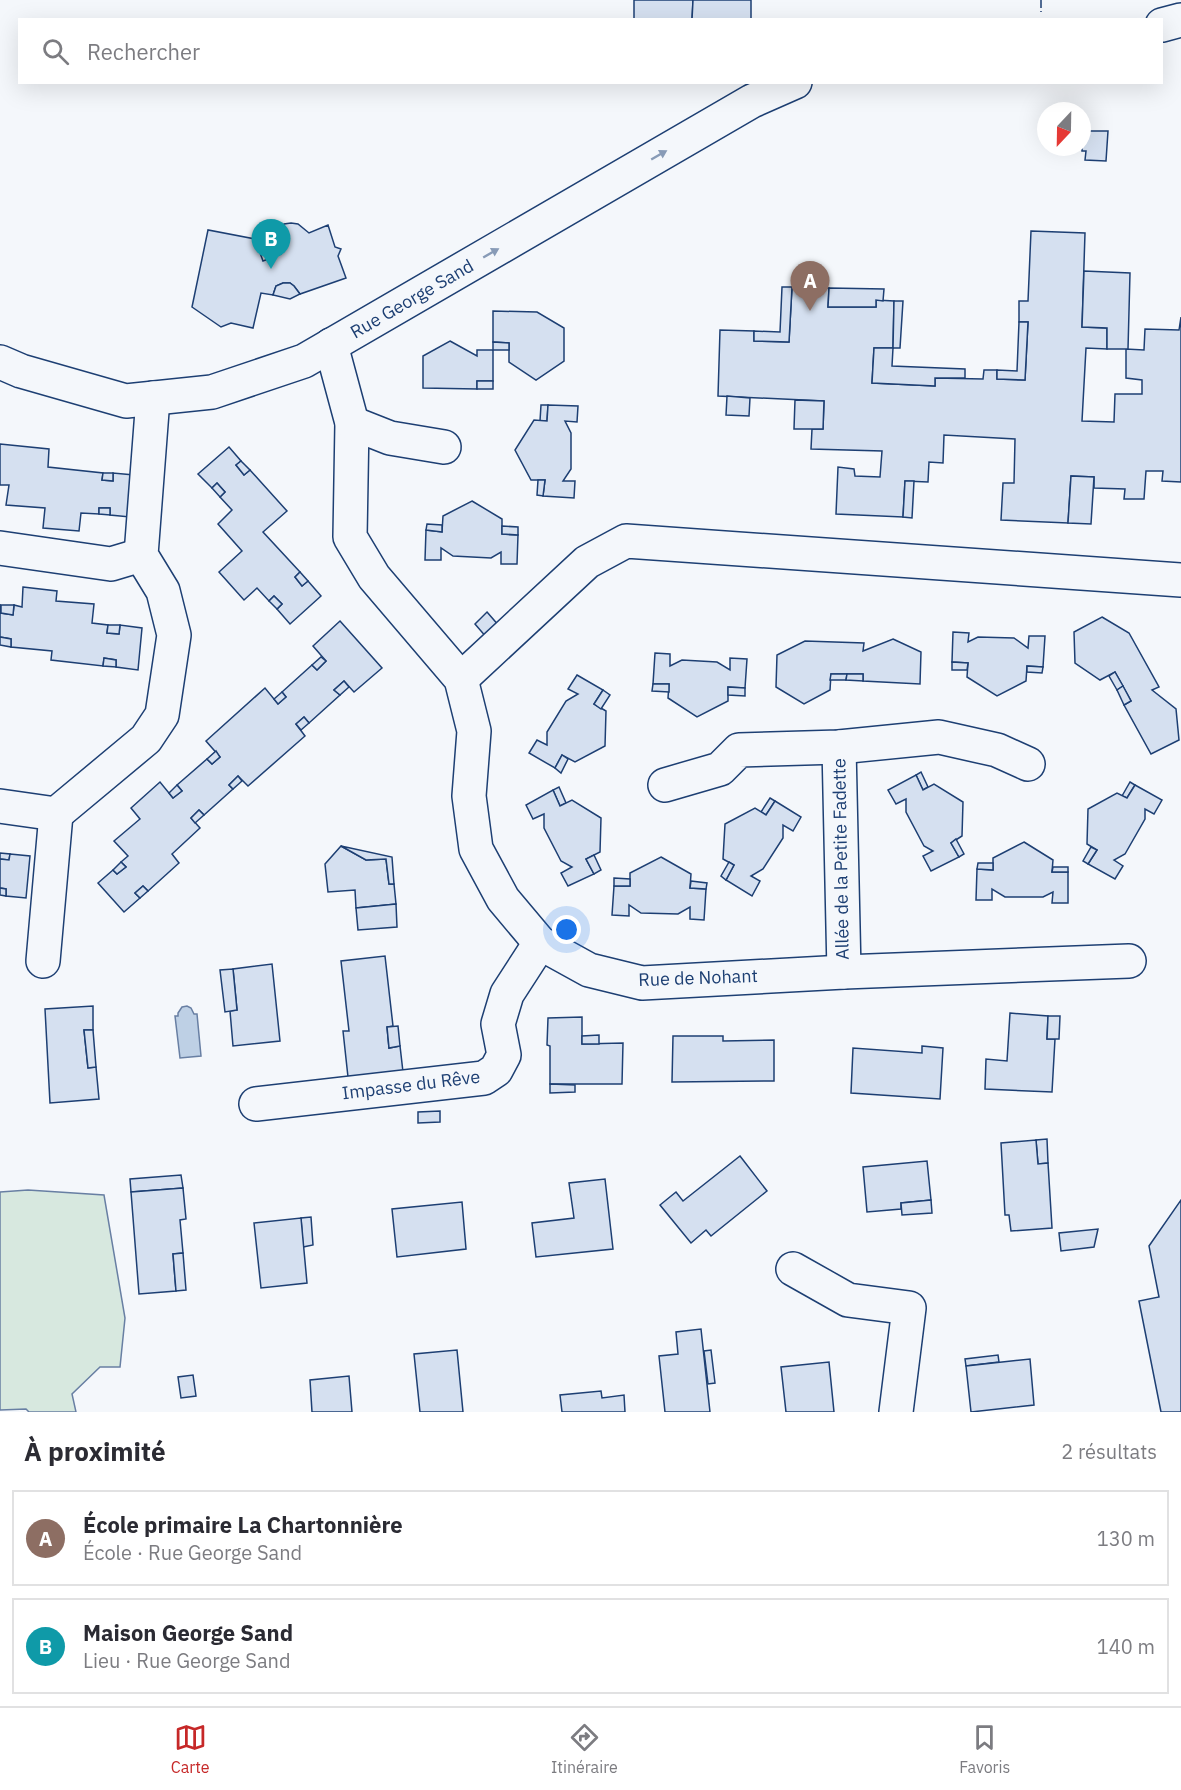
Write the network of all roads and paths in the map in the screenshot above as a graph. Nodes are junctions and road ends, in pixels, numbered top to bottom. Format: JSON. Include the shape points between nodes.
{"nodes":[{"id":1,"x":1181,"y":20,"type":"edge"},
{"id":2,"x":1163,"y":24,"type":"edge"},
{"id":3,"x":790,"y":84,"type":"edge"},
{"id":4,"x":331,"y":345,"type":"junction"},
{"id":5,"x":0,"y":362,"type":"edge"},
{"id":6,"x":153,"y":398,"type":"junction"},
{"id":7,"x":352,"y":423,"type":"junction"},
{"id":8,"x":444,"y":447,"type":"dead end"},
{"id":9,"x":0,"y":548,"type":"edge"},
{"id":10,"x":141,"y":555,"type":"junction"},
{"id":11,"x":1181,"y":580,"type":"edge"},
{"id":12,"x":461,"y":679,"type":"junction"},
{"id":13,"x":839,"y":747,"type":"junction"},
{"id":14,"x":1028,"y":764,"type":"dead end"},
{"id":15,"x":664,"y":785,"type":"dead end"},
{"id":16,"x":0,"y":806,"type":"edge"},
{"id":17,"x":56,"y":814,"type":"junction"},
{"id":18,"x":540,"y":944,"type":"junction"},
{"id":19,"x":43,"y":961,"type":"dead end"},
{"id":20,"x":1129,"y":961,"type":"dead end"},
{"id":21,"x":844,"y":972,"type":"junction"},
{"id":22,"x":256,"y":1104,"type":"dead end"},
{"id":23,"x":793,"y":1269,"type":"dead end"},
{"id":24,"x":896,"y":1412,"type":"edge"}],
"edges":[{"from":1,"to":2,"type":"street"},
{"from":4,"to":3,"type":"street","name":"Rue George Sand","one_way":true,"via":[[752,101]]},
{"from":4,"to":6,"type":"street","name":"Rue George Sand","via":[[304,361],[212,392]]},
{"from":4,"to":7,"type":"street","name":"Rue de Nohant"},
{"from":5,"to":6,"type":"street","name":"Rue George Sand","via":[[126,401]]},
{"from":6,"to":10,"type":"street"},
{"from":7,"to":8,"type":"street","via":[[390,438]]},
{"from":7,"to":12,"type":"street","name":"Rue de Nohant","via":[[350,537],[374,577]]},
{"from":9,"to":10,"type":"street","via":[[111,564]]},
{"from":10,"to":17,"type":"street","via":[[163,591],[174,635],[162,715],[146,739]]},
{"from":11,"to":12,"type":"street","via":[[626,541],[587,562]]},
{"from":12,"to":18,"type":"street","name":"Rue de Nohant","via":[[474,731],[469,796],[476,849],[503,899]]},
{"from":13,"to":14,"type":"street","name":"Allée de la Petite Fadette","via":[[939,737],[998,750]]},
{"from":13,"to":15,"type":"street","name":"Allée de la Petite Fadette","via":[[739,750],[720,769]]},
{"from":13,"to":21,"type":"street","name":"Allée de la Petite Fadette"},
{"from":16,"to":17,"type":"street"},
{"from":17,"to":19,"type":"street"},
{"from":18,"to":21,"type":"street","name":"Rue de Nohant","via":[[589,970],[642,983]]},
{"from":18,"to":22,"type":"street","name":"Impasse du Rêve","via":[[507,994],[498,1024],[504,1055],[496,1070],[484,1078]]},
{"from":20,"to":21,"type":"street","name":"Rue de Nohant"},
{"from":23,"to":24,"type":"street","via":[[848,1300],[909,1308]]}]}
